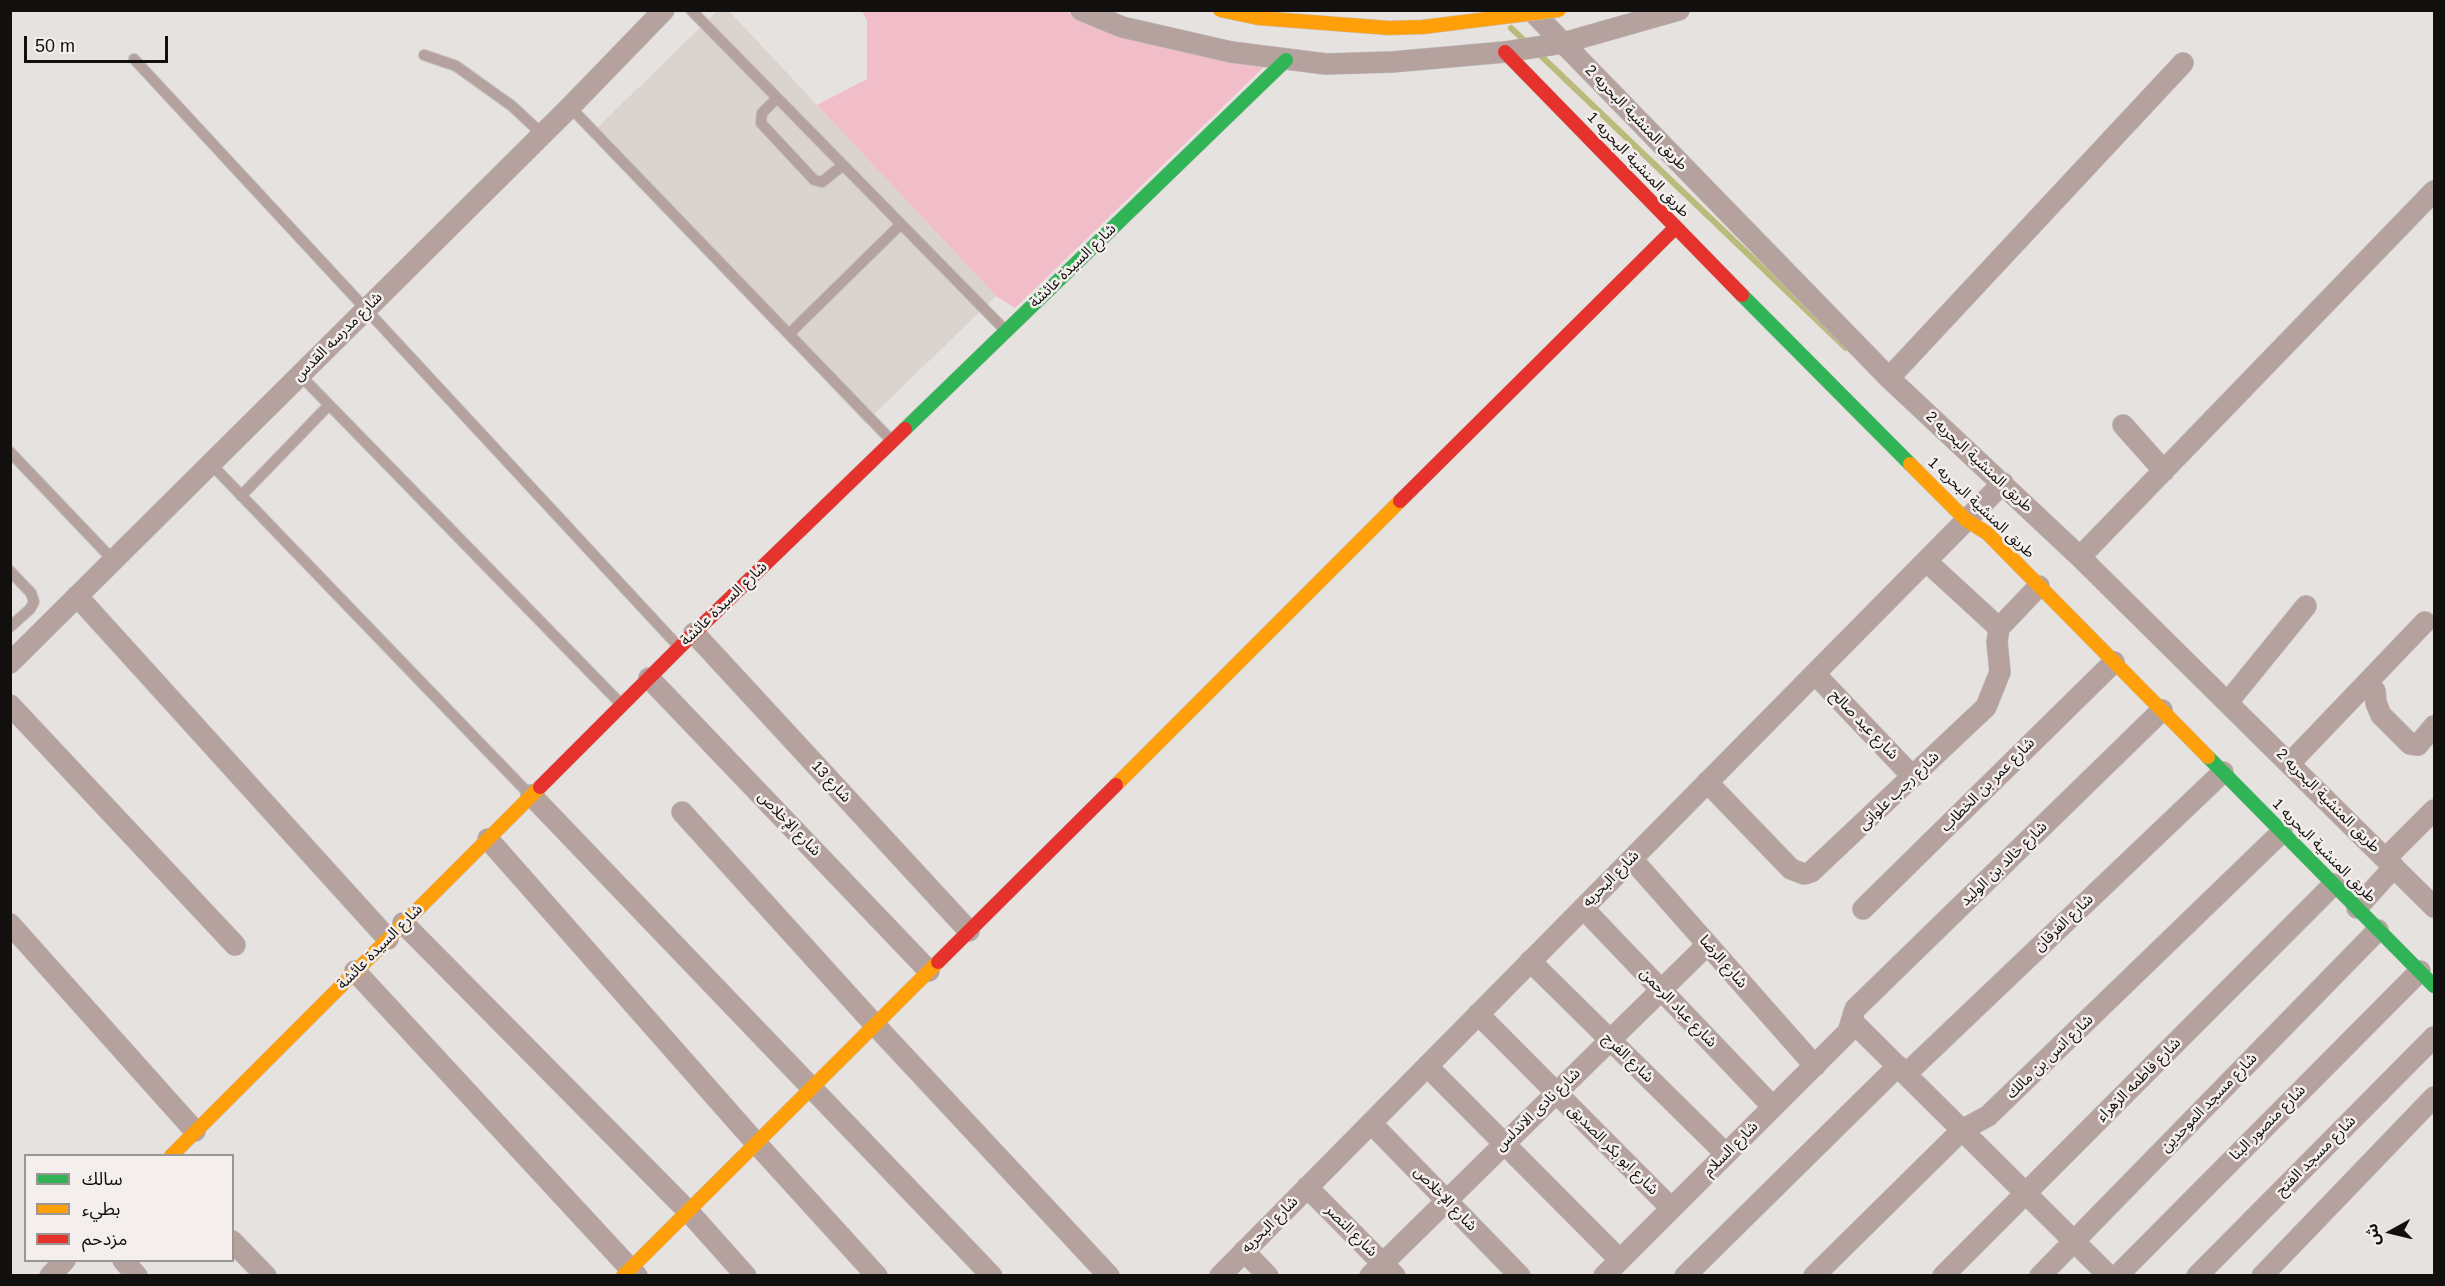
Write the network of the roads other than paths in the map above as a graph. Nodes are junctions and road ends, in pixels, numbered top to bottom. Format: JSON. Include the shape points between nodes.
{"nodes":[{"id":1,"x":664,"y":10,"type":"edge"},
{"id":2,"x":691,"y":10,"type":"edge"},
{"id":3,"x":1081,"y":10,"type":"edge"},
{"id":4,"x":1220,"y":10,"type":"edge"},
{"id":5,"x":1531,"y":10,"type":"edge"},
{"id":6,"x":1559,"y":10,"type":"edge"},
{"id":7,"x":1679,"y":10,"type":"edge"},
{"id":8,"x":1123,"y":19,"type":"edge"},
{"id":9,"x":1563,"y":43,"type":"junction"},
{"id":10,"x":1505,"y":52,"type":"junction"},
{"id":11,"x":424,"y":55,"type":"dead end"},
{"id":12,"x":134,"y":59,"type":"dead end"},
{"id":13,"x":1286,"y":60,"type":"junction"},
{"id":14,"x":2183,"y":63,"type":"dead end"},
{"id":15,"x":777,"y":98,"type":"junction"},
{"id":16,"x":570,"y":107,"type":"junction"},
{"id":17,"x":542,"y":134,"type":"junction"},
{"id":18,"x":843,"y":165,"type":"junction"},
{"id":19,"x":2434,"y":191,"type":"edge"},
{"id":20,"x":901,"y":224,"type":"junction"},
{"id":21,"x":1675,"y":228,"type":"junction"},
{"id":22,"x":367,"y":308,"type":"junction"},
{"id":23,"x":1006,"y":331,"type":"junction"},
{"id":24,"x":789,"y":334,"type":"junction"},
{"id":25,"x":300,"y":375,"type":"junction"},
{"id":26,"x":1889,"y":378,"type":"junction"},
{"id":27,"x":329,"y":405,"type":"junction"},
{"id":28,"x":2123,"y":425,"type":"dead end"},
{"id":29,"x":892,"y":441,"type":"junction"},
{"id":30,"x":10,"y":452,"type":"edge"},
{"id":31,"x":211,"y":464,"type":"junction"},
{"id":32,"x":2164,"y":471,"type":"junction"},
{"id":33,"x":2002,"y":483,"type":"junction"},
{"id":34,"x":241,"y":496,"type":"junction"},
{"id":35,"x":1966,"y":520,"type":"junction"},
{"id":36,"x":2080,"y":557,"type":"junction"},
{"id":37,"x":113,"y":560,"type":"junction"},
{"id":38,"x":1926,"y":561,"type":"junction"},
{"id":39,"x":10,"y":571,"type":"edge"},
{"id":40,"x":2039,"y":586,"type":"junction"},
{"id":41,"x":77,"y":596,"type":"junction"},
{"id":42,"x":2306,"y":606,"type":"dead end"},
{"id":43,"x":2426,"y":622,"type":"dead end"},
{"id":44,"x":12,"y":626,"type":"edge"},
{"id":45,"x":1999,"y":628,"type":"junction"},
{"id":46,"x":687,"y":640,"type":"junction"},
{"id":47,"x":31,"y":642,"type":"junction"},
{"id":48,"x":2114,"y":662,"type":"junction"},
{"id":49,"x":10,"y":663,"type":"edge"},
{"id":50,"x":1815,"y":674,"type":"junction"},
{"id":51,"x":649,"y":678,"type":"junction"},
{"id":52,"x":2367,"y":682,"type":"junction"},
{"id":53,"x":2228,"y":702,"type":"junction"},
{"id":54,"x":10,"y":705,"type":"edge"},
{"id":55,"x":622,"y":705,"type":"junction"},
{"id":56,"x":2162,"y":710,"type":"junction"},
{"id":57,"x":2434,"y":726,"type":"edge"},
{"id":58,"x":2290,"y":763,"type":"junction"},
{"id":59,"x":2223,"y":772,"type":"junction"},
{"id":60,"x":1913,"y":777,"type":"junction"},
{"id":61,"x":1707,"y":782,"type":"junction"},
{"id":62,"x":531,"y":795,"type":"junction"},
{"id":63,"x":2434,"y":810,"type":"edge"},
{"id":64,"x":682,"y":812,"type":"dead end"},
{"id":65,"x":2282,"y":832,"type":"junction"},
{"id":66,"x":488,"y":838,"type":"junction"},
{"id":67,"x":1632,"y":859,"type":"junction"},
{"id":68,"x":2390,"y":862,"type":"junction"},
{"id":69,"x":2334,"y":884,"type":"junction"},
{"id":70,"x":2434,"y":907,"type":"edge"},
{"id":71,"x":1583,"y":908,"type":"junction"},
{"id":72,"x":2357,"y":908,"type":"junction"},
{"id":73,"x":1863,"y":909,"type":"dead end"},
{"id":74,"x":404,"y":923,"type":"junction"},
{"id":75,"x":10,"y":924,"type":"edge"},
{"id":76,"x":2378,"y":930,"type":"junction"},
{"id":77,"x":969,"y":931,"type":"junction"},
{"id":78,"x":388,"y":939,"type":"junction"},
{"id":79,"x":235,"y":945,"type":"dead end"},
{"id":80,"x":1707,"y":945,"type":"junction"},
{"id":81,"x":1530,"y":962,"type":"junction"},
{"id":82,"x":355,"y":971,"type":"junction"},
{"id":83,"x":929,"y":971,"type":"junction"},
{"id":84,"x":2420,"y":971,"type":"junction"},
{"id":85,"x":2434,"y":986,"type":"edge"},
{"id":86,"x":1661,"y":990,"type":"junction"},
{"id":87,"x":1478,"y":1014,"type":"junction"},
{"id":88,"x":1852,"y":1021,"type":"junction"},
{"id":89,"x":875,"y":1025,"type":"junction"},
{"id":90,"x":2434,"y":1037,"type":"edge"},
{"id":91,"x":1610,"y":1040,"type":"junction"},
{"id":92,"x":1427,"y":1066,"type":"junction"},
{"id":93,"x":1815,"y":1066,"type":"junction"},
{"id":94,"x":1902,"y":1070,"type":"junction"},
{"id":95,"x":813,"y":1088,"type":"junction"},
{"id":96,"x":1556,"y":1093,"type":"junction"},
{"id":97,"x":2434,"y":1097,"type":"edge"},
{"id":98,"x":1773,"y":1107,"type":"junction"},
{"id":99,"x":1371,"y":1123,"type":"junction"},
{"id":100,"x":1962,"y":1130,"type":"junction"},
{"id":101,"x":195,"y":1131,"type":"junction"},
{"id":102,"x":756,"y":1143,"type":"junction"},
{"id":103,"x":1504,"y":1144,"type":"junction"},
{"id":104,"x":172,"y":1154,"type":"edge"},
{"id":105,"x":1726,"y":1154,"type":"junction"},
{"id":106,"x":1307,"y":1187,"type":"junction"},
{"id":107,"x":2026,"y":1193,"type":"junction"},
{"id":108,"x":1446,"y":1200,"type":"junction"},
{"id":109,"x":1671,"y":1208,"type":"junction"},
{"id":110,"x":688,"y":1211,"type":"junction"},
{"id":111,"x":2074,"y":1241,"type":"junction"},
{"id":112,"x":234,"y":1243,"type":"edge"},
{"id":113,"x":1244,"y":1251,"type":"junction"},
{"id":114,"x":1620,"y":1260,"type":"junction"},
{"id":115,"x":63,"y":1262,"type":"edge"},
{"id":116,"x":125,"y":1262,"type":"edge"},
{"id":117,"x":1382,"y":1271,"type":"edge"},
{"id":118,"x":630,"y":1273,"type":"edge"},
{"id":119,"x":50,"y":1275,"type":"edge"},
{"id":120,"x":137,"y":1275,"type":"edge"},
{"id":121,"x":266,"y":1275,"type":"edge"},
{"id":122,"x":746,"y":1275,"type":"edge"},
{"id":123,"x":877,"y":1275,"type":"edge"},
{"id":124,"x":992,"y":1275,"type":"edge"},
{"id":125,"x":1109,"y":1275,"type":"edge"},
{"id":126,"x":1220,"y":1275,"type":"edge"},
{"id":127,"x":1268,"y":1275,"type":"edge"},
{"id":128,"x":1520,"y":1275,"type":"edge"},
{"id":129,"x":1604,"y":1275,"type":"edge"},
{"id":130,"x":1685,"y":1275,"type":"edge"},
{"id":131,"x":1814,"y":1275,"type":"edge"},
{"id":132,"x":1943,"y":1275,"type":"edge"},
{"id":133,"x":2040,"y":1275,"type":"edge"},
{"id":134,"x":2109,"y":1275,"type":"edge"},
{"id":135,"x":2117,"y":1275,"type":"edge"},
{"id":136,"x":2197,"y":1275,"type":"edge"},
{"id":137,"x":2262,"y":1275,"type":"edge"}],
"edges":[{"from":1,"to":16,"type":"street","name":"شارع مدرسه القدس"},
{"from":2,"to":15,"type":"lane"},
{"from":3,"to":8,"type":"street"},
{"from":4,"to":6,"type":"street","bridge":true,"via":[[1258,18],[1389,28]]},
{"from":5,"to":9,"type":"street","name":"طريق المنشية البحريه 2"},
{"from":7,"to":9,"type":"street"},
{"from":8,"to":13,"type":"street","via":[[1231,52]]},
{"from":9,"to":10,"type":"street"},
{"from":9,"to":26,"type":"street","name":"طريق المنشية البحريه 2"},
{"from":10,"to":13,"type":"street","via":[[1392,62],[1326,64]]},
{"from":10,"to":21,"type":"street","name":"طريق المنشية البحريه 1"},
{"from":11,"to":17,"type":"lane","via":[[456,66],[513,106]]},
{"from":12,"to":22,"type":"lane"},
{"from":13,"to":23,"type":"street","name":"شارع السيدة عائشة"},
{"from":14,"to":26,"type":"street"},
{"from":15,"to":18,"type":"lane"},
{"from":15,"to":18,"type":"lane","via":[[762,113],[761,123],[814,180],[822,182]]},
{"from":16,"to":17,"type":"street","name":"شارع مدرسه القدس"},
{"from":16,"to":24,"type":"lane"},
{"from":17,"to":22,"type":"street","name":"شارع مدرسه القدس"},
{"from":18,"to":20,"type":"lane"},
{"from":19,"to":32,"type":"street"},
{"from":20,"to":23,"type":"lane"},
{"from":20,"to":24,"type":"lane"},
{"from":21,"to":35,"type":"street","name":"طريق المنشية البحريه 1"},
{"from":21,"to":77,"type":"street"},
{"from":22,"to":25,"type":"street","name":"شارع مدرسه القدس"},
{"from":22,"to":46,"type":"lane"},
{"from":23,"to":29,"type":"street","name":"شارع السيدة عائشة"},
{"from":24,"to":29,"type":"lane"},
{"from":25,"to":27,"type":"lane"},
{"from":25,"to":31,"type":"street","name":"شارع مدرسه القدس"},
{"from":26,"to":33,"type":"street","name":"طريق المنشية البحريه 2"},
{"from":27,"to":34,"type":"lane"},
{"from":27,"to":55,"type":"lane"},
{"from":28,"to":32,"type":"street"},
{"from":29,"to":46,"type":"street","name":"شارع السيدة عائشة"},
{"from":30,"to":37,"type":"lane"},
{"from":31,"to":34,"type":"lane"},
{"from":31,"to":37,"type":"street","name":"شارع مدرسه القدس"},
{"from":32,"to":36,"type":"street"},
{"from":33,"to":35,"type":"street","name":"شارع البحريه"},
{"from":33,"to":36,"type":"street","name":"طريق المنشية البحريه 2"},
{"from":34,"to":62,"type":"lane"},
{"from":35,"to":38,"type":"street","name":"شارع البحريه"},
{"from":35,"to":40,"type":"street","name":"طريق المنشية البحريه 1","via":[[1987,533]]},
{"from":36,"to":53,"type":"street","name":"طريق المنشية البحريه 2"},
{"from":37,"to":41,"type":"street","name":"شارع مدرسه القدس"},
{"from":38,"to":45,"type":"street"},
{"from":38,"to":50,"type":"street","name":"شارع البحريه"},
{"from":39,"to":44,"type":"lane","via":[[31,593],[34,602]]},
{"from":40,"to":45,"type":"street"},
{"from":40,"to":48,"type":"street","name":"طريق المنشية البحريه 1"},
{"from":41,"to":47,"type":"street","name":"شارع مدرسه القدس"},
{"from":41,"to":78,"type":"street"},
{"from":42,"to":53,"type":"street"},
{"from":43,"to":52,"type":"street"},
{"from":44,"to":47,"type":"lane"},
{"from":45,"to":60,"type":"street","name":"شارع رجب علوانى","via":[[2000,672],[1989,702]]},
{"from":46,"to":51,"type":"street","name":"شارع السيدة عائشة"},
{"from":46,"to":77,"type":"street","name":"شارع 13"},
{"from":47,"to":49,"type":"street","name":"شارع مدرسه القدس"},
{"from":48,"to":56,"type":"street","name":"طريق المنشية البحريه 1"},
{"from":48,"to":73,"type":"street","name":"شارع عمر بن الخطاب"},
{"from":50,"to":60,"type":"street","name":"شارع عيد صالح"},
{"from":50,"to":61,"type":"street","name":"شارع البحريه"},
{"from":51,"to":55,"type":"street","name":"شارع السيدة عائشة"},
{"from":51,"to":83,"type":"street","name":"شارع الإخلاص"},
{"from":52,"to":57,"type":"street","via":[[2375,691],[2381,715],[2410,744],[2418,745]]},
{"from":52,"to":58,"type":"street"},
{"from":53,"to":58,"type":"street","name":"طريق المنشية البحريه 2"},
{"from":54,"to":79,"type":"street"},
{"from":55,"to":62,"type":"street","name":"شارع السيدة عائشة"},
{"from":56,"to":59,"type":"street","name":"طريق المنشية البحريه 1"},
{"from":56,"to":88,"type":"street","name":"شارع خالد بن الوليد","via":[[1855,1009]]},
{"from":58,"to":68,"type":"street","name":"طريق المنشية البحريه 2"},
{"from":59,"to":65,"type":"street","name":"طريق المنشية البحريه 1"},
{"from":59,"to":94,"type":"street","name":"شارع الفرقان"},
{"from":60,"to":61,"type":"street","name":"شارع رجب علوانى","via":[[1817,868],[1804,874],[1791,869]]},
{"from":61,"to":67,"type":"street","name":"شارع البحريه"},
{"from":62,"to":66,"type":"street","name":"شارع السيدة عائشة"},
{"from":62,"to":95,"type":"street"},
{"from":63,"to":68,"type":"street"},
{"from":64,"to":89,"type":"street"},
{"from":65,"to":69,"type":"street","name":"طريق المنشية البحريه 1"},
{"from":65,"to":100,"type":"street","name":"شارع انس بن مالك","via":[[1988,1116]]},
{"from":66,"to":74,"type":"street","name":"شارع السيدة عائشة"},
{"from":66,"to":102,"type":"street"},
{"from":67,"to":71,"type":"street","name":"شارع البحريه"},
{"from":67,"to":80,"type":"street","name":"شارع الرضا"},
{"from":68,"to":70,"type":"street","name":"طريق المنشية البحريه 2"},
{"from":68,"to":72,"type":"street"},
{"from":69,"to":72,"type":"street","name":"طريق المنشية البحريه 1"},
{"from":69,"to":107,"type":"street","name":"شارع فاطمه الزهراء"},
{"from":71,"to":81,"type":"street","name":"شارع البحريه"},
{"from":71,"to":86,"type":"street","name":"شارع عباد الرحمن"},
{"from":72,"to":76,"type":"street","name":"طريق المنشية البحريه 1"},
{"from":74,"to":78,"type":"street","name":"شارع السيدة عائشة"},
{"from":74,"to":110,"type":"street"},
{"from":75,"to":101,"type":"street"},
{"from":76,"to":84,"type":"street","name":"طريق المنشية البحريه 1"},
{"from":76,"to":111,"type":"street","name":"شارع مسجد الموحدين"},
{"from":77,"to":83,"type":"street"},
{"from":78,"to":82,"type":"street","name":"شارع السيدة عائشة"},
{"from":80,"to":86,"type":"street","name":"شارع نادى الاندلس"},
{"from":80,"to":93,"type":"street","name":"شارع الرضا"},
{"from":81,"to":87,"type":"street","name":"شارع البحريه"},
{"from":81,"to":91,"type":"street","name":"شارع الفرج"},
{"from":82,"to":101,"type":"street","name":"شارع السيدة عائشة"},
{"from":82,"to":118,"type":"street"},
{"from":83,"to":89,"type":"street"},
{"from":84,"to":85,"type":"street","name":"طريق المنشية البحريه 1"},
{"from":84,"to":135,"type":"street","name":"شارع منصور البنا"},
{"from":86,"to":91,"type":"street","name":"شارع نادى الاندلس"},
{"from":86,"to":98,"type":"street","name":"شارع عباد الرحمن"},
{"from":87,"to":92,"type":"street","name":"شارع البحريه"},
{"from":87,"to":96,"type":"street","name":"شارع ابو بكر الصديق"},
{"from":88,"to":93,"type":"street","name":"شارع السلام","via":[[1848,1032]]},
{"from":88,"to":94,"type":"street"},
{"from":89,"to":95,"type":"street"},
{"from":89,"to":125,"type":"street"},
{"from":90,"to":136,"type":"street","name":"شارع مسجد الفتح"},
{"from":91,"to":96,"type":"street","name":"شارع نادى الاندلس"},
{"from":91,"to":105,"type":"street","name":"شارع الفرج"},
{"from":92,"to":99,"type":"street","name":"شارع البحريه"},
{"from":92,"to":103,"type":"street"},
{"from":93,"to":98,"type":"street","name":"شارع السلام"},
{"from":94,"to":100,"type":"street"},
{"from":94,"to":130,"type":"street","name":"شارع الفرقان"},
{"from":95,"to":102,"type":"street"},
{"from":95,"to":124,"type":"street"},
{"from":96,"to":103,"type":"street","name":"شارع نادى الاندلس"},
{"from":96,"to":109,"type":"street","name":"شارع ابو بكر الصديق"},
{"from":97,"to":137,"type":"street"},
{"from":98,"to":105,"type":"street","name":"شارع السلام"},
{"from":99,"to":106,"type":"street","name":"شارع البحريه"},
{"from":99,"to":108,"type":"street","name":"شارع الإخلاص"},
{"from":100,"to":107,"type":"street"},
{"from":100,"to":131,"type":"street","name":"شارع انس بن مالك"},
{"from":101,"to":104,"type":"street","name":"شارع السيدة عائشة"},
{"from":102,"to":110,"type":"street"},
{"from":102,"to":123,"type":"street"},
{"from":103,"to":108,"type":"street","name":"شارع نادى الاندلس"},
{"from":103,"to":114,"type":"street"},
{"from":105,"to":109,"type":"street","name":"شارع السلام"},
{"from":106,"to":113,"type":"street","name":"شارع البحريه"},
{"from":106,"to":117,"type":"street","name":"شارع النصر"},
{"from":107,"to":111,"type":"street"},
{"from":107,"to":132,"type":"street","name":"شارع فاطمه الزهراء"},
{"from":108,"to":117,"type":"street","name":"شارع نادى الاندلس"},
{"from":108,"to":128,"type":"street","name":"شارع الإخلاص"},
{"from":109,"to":114,"type":"street","name":"شارع السلام"},
{"from":110,"to":118,"type":"street"},
{"from":110,"to":122,"type":"street"},
{"from":111,"to":133,"type":"street","name":"شارع مسجد الموحدين"},
{"from":111,"to":134,"type":"street"},
{"from":112,"to":121,"type":"street"},
{"from":113,"to":126,"type":"street","name":"شارع البحريه"},
{"from":113,"to":127,"type":"street"},
{"from":114,"to":129,"type":"street","name":"شارع السلام"},
{"from":115,"to":119,"type":"street"},
{"from":116,"to":120,"type":"street"}]}
